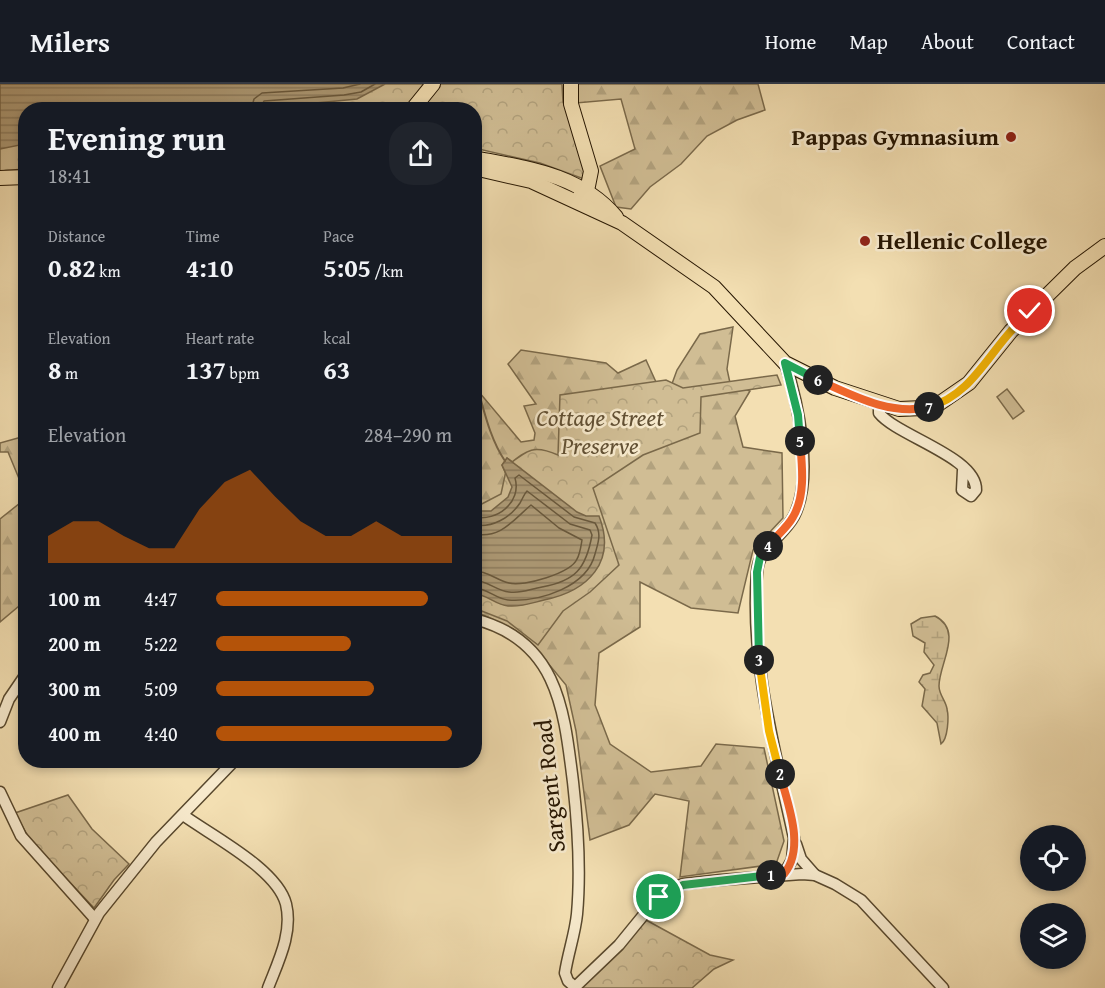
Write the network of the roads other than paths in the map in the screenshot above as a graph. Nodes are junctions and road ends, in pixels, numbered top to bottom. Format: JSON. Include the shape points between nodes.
{"nodes":[{"id":1,"x":433,"y":84,"type":"edge"},
{"id":2,"x":571,"y":84,"type":"edge"},
{"id":3,"x":418,"y":102,"type":"edge"},
{"id":4,"x":482,"y":160,"type":"edge"},
{"id":5,"x":482,"y":170,"type":"edge"},
{"id":6,"x":591,"y":174,"type":"junction"},
{"id":7,"x":18,"y":177,"type":"edge"},
{"id":8,"x":0,"y":178,"type":"edge"},
{"id":9,"x":586,"y":189,"type":"junction"},
{"id":10,"x":577,"y":201,"type":"junction"},
{"id":11,"x":608,"y":207,"type":"junction"},
{"id":12,"x":622,"y":223,"type":"junction"},
{"id":13,"x":1105,"y":246,"type":"edge"},
{"id":14,"x":785,"y":363,"type":"junction"},
{"id":15,"x":879,"y":405,"type":"junction"},
{"id":16,"x":963,"y":470,"type":"dead end"},
{"id":17,"x":482,"y":622,"type":"edge"},
{"id":18,"x":18,"y":686,"type":"edge"},
{"id":19,"x":0,"y":722,"type":"edge"},
{"id":20,"x":227,"y":768,"type":"edge"},
{"id":21,"x":0,"y":792,"type":"edge"},
{"id":22,"x":183,"y":815,"type":"junction"},
{"id":23,"x":794,"y":838,"type":"junction"},
{"id":24,"x":784,"y":874,"type":"junction"},
{"id":25,"x":815,"y":875,"type":"junction"},
{"id":26,"x":95,"y":919,"type":"junction"},
{"id":27,"x":58,"y":988,"type":"edge"},
{"id":28,"x":268,"y":988,"type":"edge"},
{"id":29,"x":574,"y":988,"type":"edge"},
{"id":30,"x":943,"y":988,"type":"edge"}],
"edges":[{"from":1,"to":3,"type":"main road"},
{"from":2,"to":6,"type":"main road","via":[[571,104]]},
{"from":4,"to":9,"type":"main road","via":[[539,171]]},
{"from":5,"to":10,"type":"main road","via":[[519,177]]},
{"from":6,"to":9,"type":"main road"},
{"from":6,"to":11,"type":"main road"},
{"from":7,"to":8,"type":"main road"},
{"from":9,"to":10,"type":"main road"},
{"from":9,"to":11,"type":"main road"},
{"from":10,"to":12,"type":"main road"},
{"from":11,"to":12,"type":"main road"},
{"from":12,"to":14,"type":"main road","via":[[714,287]]},
{"from":13,"to":15,"type":"main road","via":[[1057,285],[957,393],[924,408]]},
{"from":14,"to":15,"type":"main road"},
{"from":14,"to":23,"type":"street","via":[[798,415],[802,485],[794,515],[760,557],[756,604],[762,689]]},
{"from":15,"to":16,"type":"street","via":[[880,414],[891,425],[937,447]]},
{"from":17,"to":29,"type":"street","name":"Sargent Road","via":[[505,632],[537,658],[563,708],[579,841],[577,913],[565,973]]},
{"from":18,"to":19,"type":"street"},
{"from":20,"to":22,"type":"street"},
{"from":21,"to":26,"type":"street","via":[[21,836]]},
{"from":22,"to":26,"type":"street","via":[[156,842]]},
{"from":22,"to":28,"type":"street","via":[[260,869],[280,891],[286,904],[287,934]]},
{"from":23,"to":24,"type":"street","via":[[792,860]]},
{"from":23,"to":25,"type":"street","via":[[801,859]]},
{"from":24,"to":25,"type":"street"},
{"from":24,"to":29,"type":"street","via":[[683,885],[667,891]]},
{"from":25,"to":30,"type":"street","via":[[865,904]]},
{"from":26,"to":27,"type":"street"}]}
